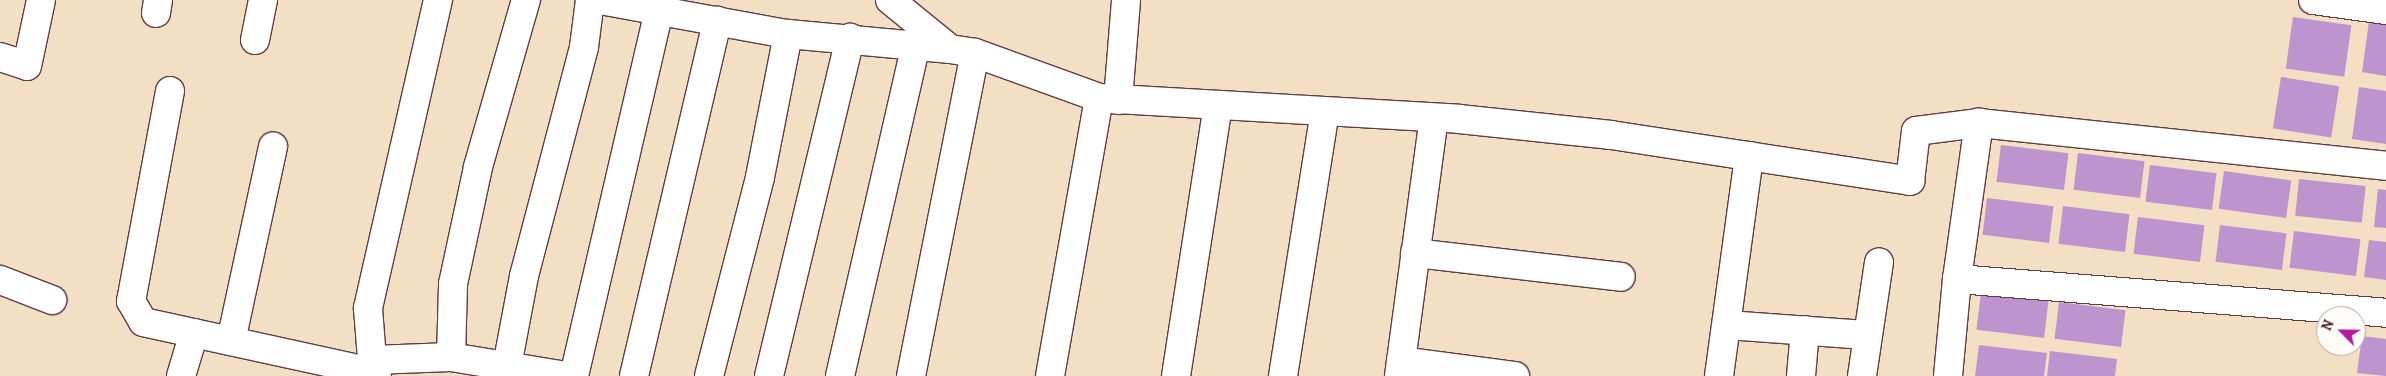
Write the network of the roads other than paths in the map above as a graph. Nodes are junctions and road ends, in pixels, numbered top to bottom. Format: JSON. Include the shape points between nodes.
{"nodes":[{"id":1,"x":41,"y":0,"type":"edge"},
{"id":2,"x":263,"y":0,"type":"edge"},
{"id":3,"x":438,"y":0,"type":"edge"},
{"id":4,"x":526,"y":0,"type":"edge"},
{"id":5,"x":590,"y":0,"type":"edge"},
{"id":6,"x":600,"y":0,"type":"edge"},
{"id":7,"x":890,"y":0,"type":"edge"},
{"id":8,"x":1126,"y":0,"type":"edge"},
{"id":9,"x":2313,"y":0,"type":"edge"},
{"id":10,"x":659,"y":10,"type":"junction"},
{"id":11,"x":2386,"y":10,"type":"edge"},
{"id":12,"x":717,"y":21,"type":"junction"},
{"id":13,"x":788,"y":34,"type":"junction"},
{"id":14,"x":850,"y":38,"type":"junction"},
{"id":15,"x":255,"y":40,"type":"dead end"},
{"id":16,"x":916,"y":45,"type":"junction"},
{"id":17,"x":962,"y":51,"type":"junction"},
{"id":18,"x":0,"y":57,"type":"edge"},
{"id":19,"x":170,"y":91,"type":"dead end"},
{"id":20,"x":1109,"y":99,"type":"junction"},
{"id":21,"x":1218,"y":106,"type":"junction"},
{"id":22,"x":1325,"y":112,"type":"junction"},
{"id":23,"x":1434,"y":118,"type":"junction"},
{"id":24,"x":1979,"y":123,"type":"junction"},
{"id":25,"x":273,"y":146,"type":"dead end"},
{"id":26,"x":1749,"y":156,"type":"junction"},
{"id":27,"x":2386,"y":166,"type":"edge"},
{"id":28,"x":1415,"y":253,"type":"junction"},
{"id":29,"x":1879,"y":262,"type":"dead end"},
{"id":30,"x":1621,"y":277,"type":"dead end"},
{"id":31,"x":1957,"y":279,"type":"junction"},
{"id":32,"x":0,"y":280,"type":"edge"},
{"id":33,"x":52,"y":300,"type":"dead end"},
{"id":34,"x":2386,"y":313,"type":"edge"},
{"id":35,"x":1727,"y":325,"type":"junction"},
{"id":36,"x":1805,"y":330,"type":"junction"},
{"id":37,"x":194,"y":333,"type":"junction"},
{"id":38,"x":1866,"y":335,"type":"junction"},
{"id":39,"x":231,"y":341,"type":"junction"},
{"id":40,"x":451,"y":357,"type":"junction"},
{"id":41,"x":299,"y":366,"type":"edge"},
{"id":42,"x":507,"y":366,"type":"junction"},
{"id":43,"x":1400,"y":368,"type":"edge"},
{"id":44,"x":374,"y":369,"type":"edge"},
{"id":45,"x":181,"y":376,"type":"edge"},
{"id":46,"x":566,"y":376,"type":"edge"},
{"id":47,"x":574,"y":376,"type":"edge"},
{"id":48,"x":634,"y":376,"type":"edge"},
{"id":49,"x":710,"y":376,"type":"edge"},
{"id":50,"x":769,"y":376,"type":"edge"},
{"id":51,"x":840,"y":376,"type":"edge"},
{"id":52,"x":911,"y":376,"type":"edge"},
{"id":53,"x":1050,"y":376,"type":"edge"},
{"id":54,"x":1176,"y":376,"type":"edge"},
{"id":55,"x":1283,"y":376,"type":"edge"},
{"id":56,"x":1515,"y":376,"type":"edge"},
{"id":57,"x":1720,"y":376,"type":"edge"},
{"id":58,"x":1801,"y":376,"type":"edge"},
{"id":59,"x":1862,"y":376,"type":"edge"},
{"id":60,"x":1948,"y":376,"type":"edge"}],
"edges":[{"from":1,"to":18,"type":"street","via":[[27,66]]},
{"from":2,"to":15,"type":"street"},
{"from":3,"to":44,"type":"street","via":[[368,308]]},
{"from":4,"to":40,"type":"street","via":[[478,167],[453,284]]},
{"from":5,"to":42,"type":"street","via":[[584,46],[524,276]]},
{"from":6,"to":10,"type":"street"},
{"from":7,"to":17,"type":"street"},
{"from":8,"to":20,"type":"street"},
{"from":9,"to":11,"type":"street"},
{"from":10,"to":12,"type":"street"},
{"from":10,"to":47,"type":"street"},
{"from":12,"to":13,"type":"street"},
{"from":12,"to":48,"type":"street"},
{"from":13,"to":14,"type":"street"},
{"from":13,"to":49,"type":"street","via":[[760,178]]},
{"from":14,"to":16,"type":"street"},
{"from":14,"to":50,"type":"street"},
{"from":16,"to":17,"type":"street"},
{"from":16,"to":51,"type":"street"},
{"from":17,"to":20,"type":"street"},
{"from":17,"to":52,"type":"street"},
{"from":19,"to":37,"type":"street","via":[[130,301],[143,322]]},
{"from":20,"to":21,"type":"street"},
{"from":20,"to":53,"type":"street"},
{"from":21,"to":22,"type":"street"},
{"from":21,"to":54,"type":"street"},
{"from":22,"to":23,"type":"street"},
{"from":22,"to":55,"type":"street"},
{"from":23,"to":26,"type":"street","via":[[1611,135]]},
{"from":23,"to":28,"type":"street"},
{"from":24,"to":26,"type":"street","via":[[1916,131],[1910,181]]},
{"from":24,"to":27,"type":"street"},
{"from":24,"to":31,"type":"street"},
{"from":25,"to":39,"type":"street"},
{"from":26,"to":35,"type":"street"},
{"from":28,"to":30,"type":"street"},
{"from":28,"to":43,"type":"street"},
{"from":29,"to":38,"type":"street"},
{"from":31,"to":34,"type":"street"},
{"from":31,"to":60,"type":"street"},
{"from":32,"to":33,"type":"street"},
{"from":35,"to":36,"type":"street"},
{"from":35,"to":57,"type":"street"},
{"from":36,"to":38,"type":"street"},
{"from":36,"to":58,"type":"street"},
{"from":37,"to":39,"type":"street"},
{"from":37,"to":45,"type":"street"},
{"from":38,"to":59,"type":"street"},
{"from":39,"to":41,"type":"street"},
{"from":40,"to":42,"type":"street"},
{"from":40,"to":44,"type":"street"},
{"from":41,"to":44,"type":"street"},
{"from":42,"to":46,"type":"street"},
{"from":43,"to":56,"type":"street"}]}
